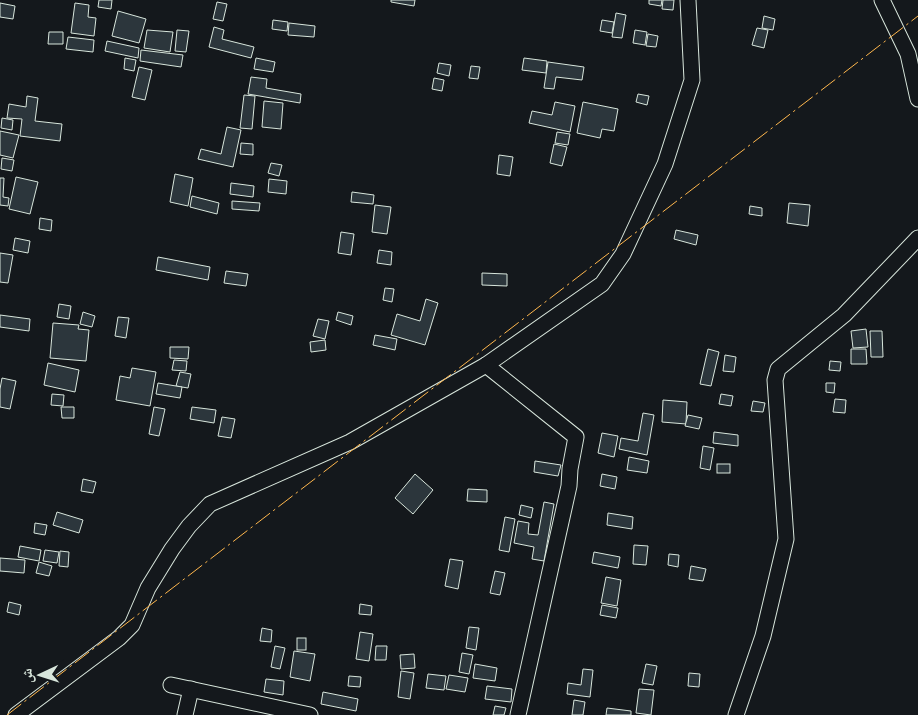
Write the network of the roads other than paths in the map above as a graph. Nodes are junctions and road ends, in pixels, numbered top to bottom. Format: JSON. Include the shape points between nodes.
{"nodes":[{"id":1,"x":688,"y":0,"type":"edge"},
{"id":2,"x":882,"y":0,"type":"edge"},
{"id":3,"x":918,"y":99,"type":"edge"},
{"id":4,"x":918,"y":238,"type":"edge"},
{"id":5,"x":486,"y":365,"type":"junction"},
{"id":6,"x":171,"y":685,"type":"dead end"},
{"id":7,"x":190,"y":689,"type":"junction"},
{"id":8,"x":16,"y":715,"type":"edge"},
{"id":9,"x":185,"y":715,"type":"edge"},
{"id":10,"x":310,"y":715,"type":"edge"},
{"id":11,"x":518,"y":715,"type":"edge"},
{"id":12,"x":736,"y":715,"type":"edge"}],
"edges":[{"from":1,"to":5,"type":"street","via":[[692,80],[665,164],[623,254],[602,284]]},
{"from":2,"to":3,"type":"street","via":[[908,54]]},
{"from":4,"to":12,"type":"street","via":[[844,315],[778,369],[775,380],[786,539],[763,636]]},
{"from":5,"to":8,"type":"street","via":[[350,442],[210,504],[172,549],[148,588],[132,625]]},
{"from":5,"to":11,"type":"street","via":[[576,437]]},
{"from":6,"to":7,"type":"street"},
{"from":7,"to":9,"type":"street"},
{"from":7,"to":10,"type":"street"}]}
